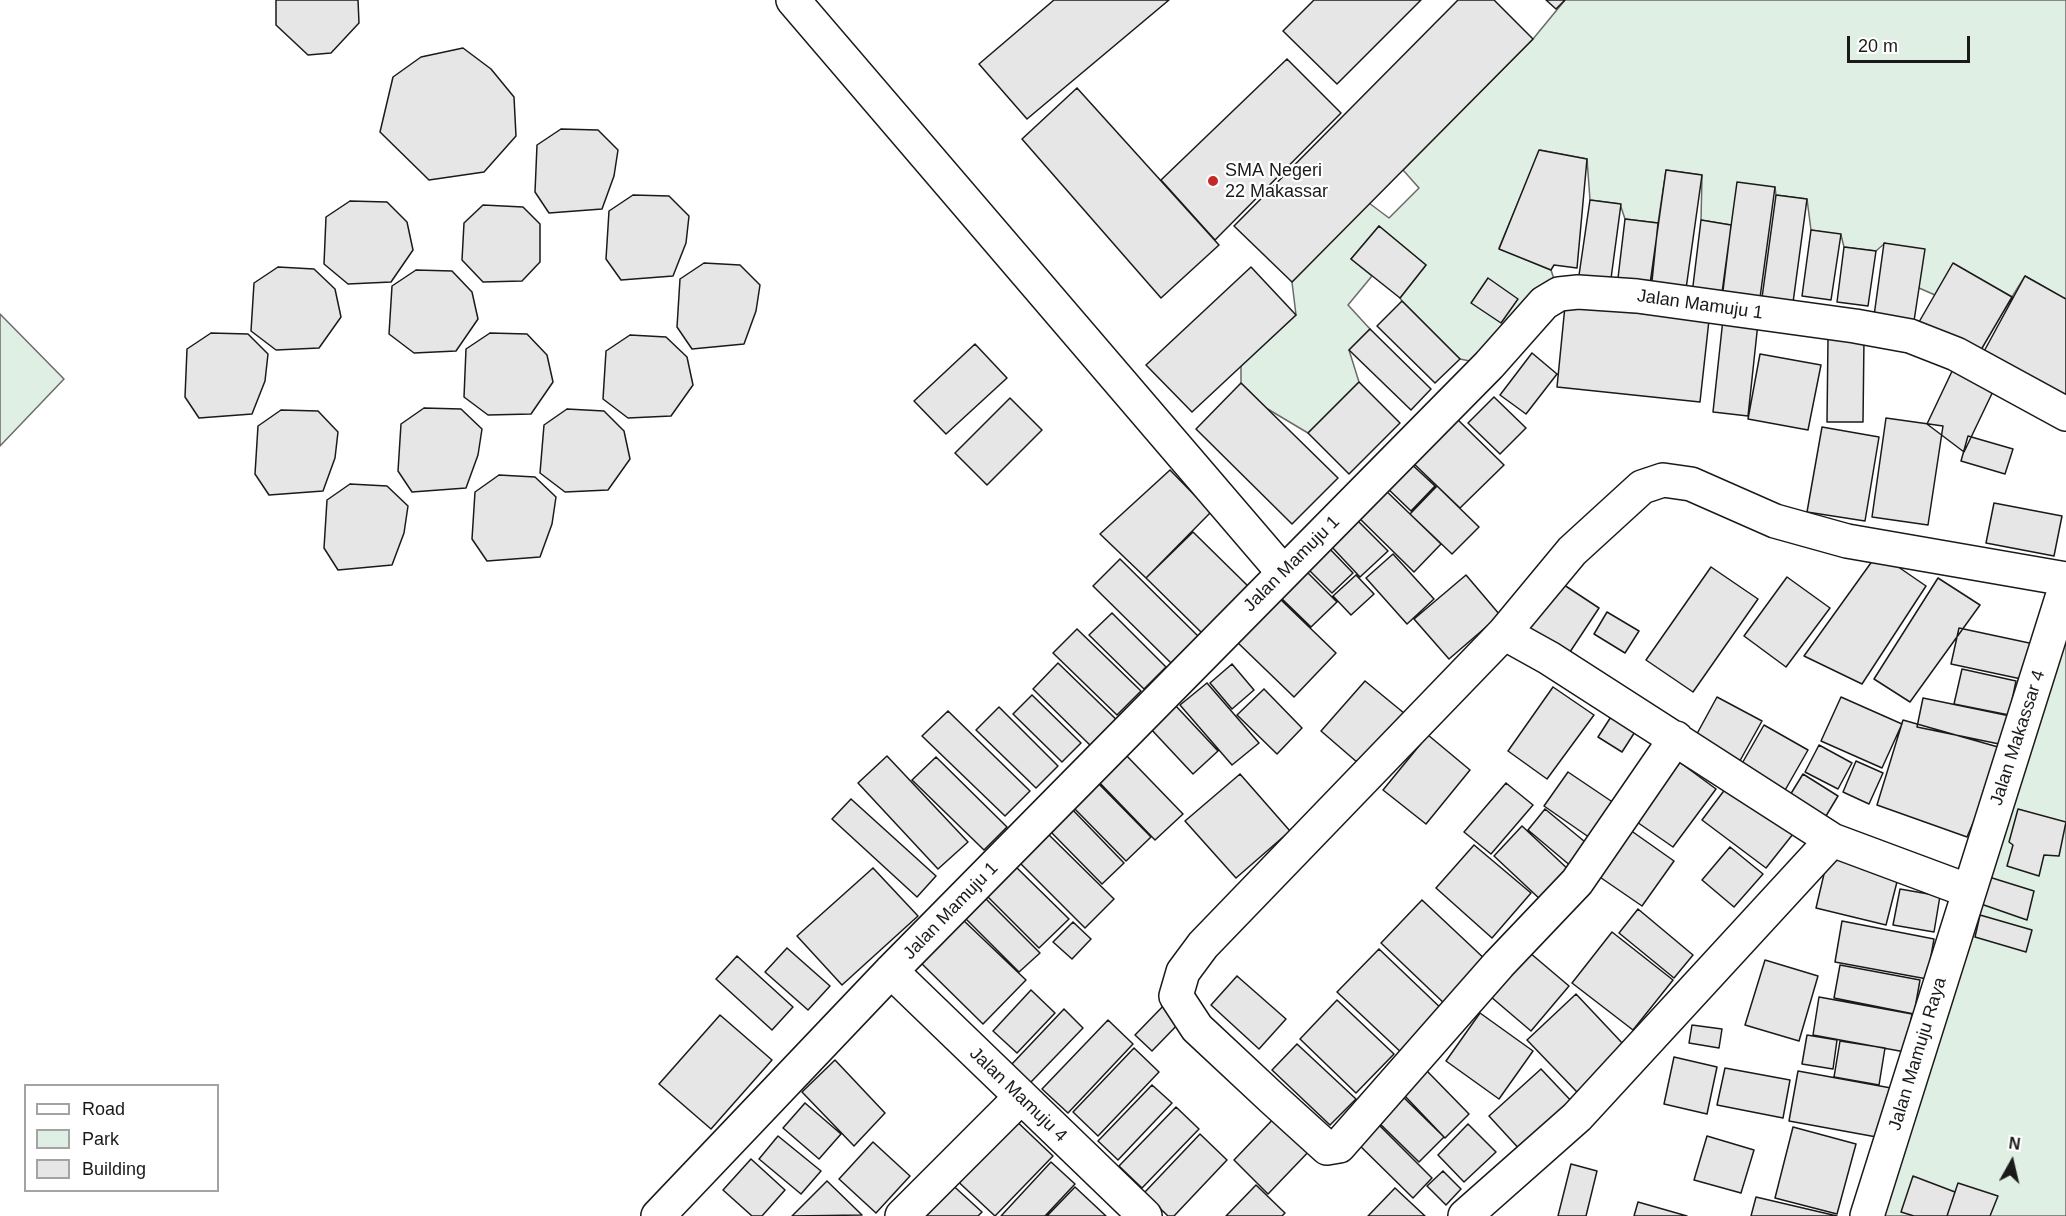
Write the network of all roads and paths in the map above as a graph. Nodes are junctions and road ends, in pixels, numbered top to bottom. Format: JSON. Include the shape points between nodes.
{"nodes":[{"id":1,"x":794,"y":0,"type":"edge"},
{"id":2,"x":2066,"y":414,"type":"edge"},
{"id":3,"x":1284,"y":572,"type":"junction"},
{"id":4,"x":2066,"y":579,"type":"edge"},
{"id":5,"x":2066,"y":585,"type":"edge"},
{"id":6,"x":1504,"y":633,"type":"junction"},
{"id":7,"x":1676,"y":738,"type":"junction"},
{"id":8,"x":1832,"y":840,"type":"junction"},
{"id":9,"x":1969,"y":891,"type":"junction"},
{"id":10,"x":891,"y":971,"type":"junction"},
{"id":11,"x":1020,"y":1098,"type":"junction"},
{"id":12,"x":658,"y":1216,"type":"edge"},
{"id":13,"x":902,"y":1216,"type":"edge"},
{"id":14,"x":1145,"y":1216,"type":"edge"},
{"id":15,"x":1465,"y":1216,"type":"edge"},
{"id":16,"x":1867,"y":1216,"type":"edge"}],
"edges":[{"from":1,"to":3,"type":"street"},
{"from":2,"to":3,"type":"street","name":"Jalan Mamuju 1","via":[[1956,354],[1910,336],[1637,296],[1559,294],[1544,303],[1489,365]]},
{"from":3,"to":10,"type":"street","name":"Jalan Mamuju 1"},
{"from":4,"to":6,"type":"street","via":[[1847,541],[1775,521],[1691,484],[1664,480],[1642,487],[1572,551]]},
{"from":5,"to":9,"type":"street","name":"Jalan Makassar 4"},
{"from":6,"to":7,"type":"street"},
{"from":6,"to":7,"type":"street","via":[[1235,911],[1183,972],[1176,996],[1197,1028],[1327,1148],[1339,1146],[1576,882]]},
{"from":7,"to":8,"type":"street"},
{"from":8,"to":9,"type":"street"},
{"from":8,"to":15,"type":"street","via":[[1577,1117]]},
{"from":9,"to":16,"type":"street","name":"Jalan Mamuju Raya"},
{"from":10,"to":11,"type":"street","name":"Jalan Mamuju 4"},
{"from":10,"to":12,"type":"street","name":"Jalan Mamuju 1"},
{"from":11,"to":13,"type":"street"},
{"from":11,"to":14,"type":"street","name":"Jalan Mamuju 4"}]}
